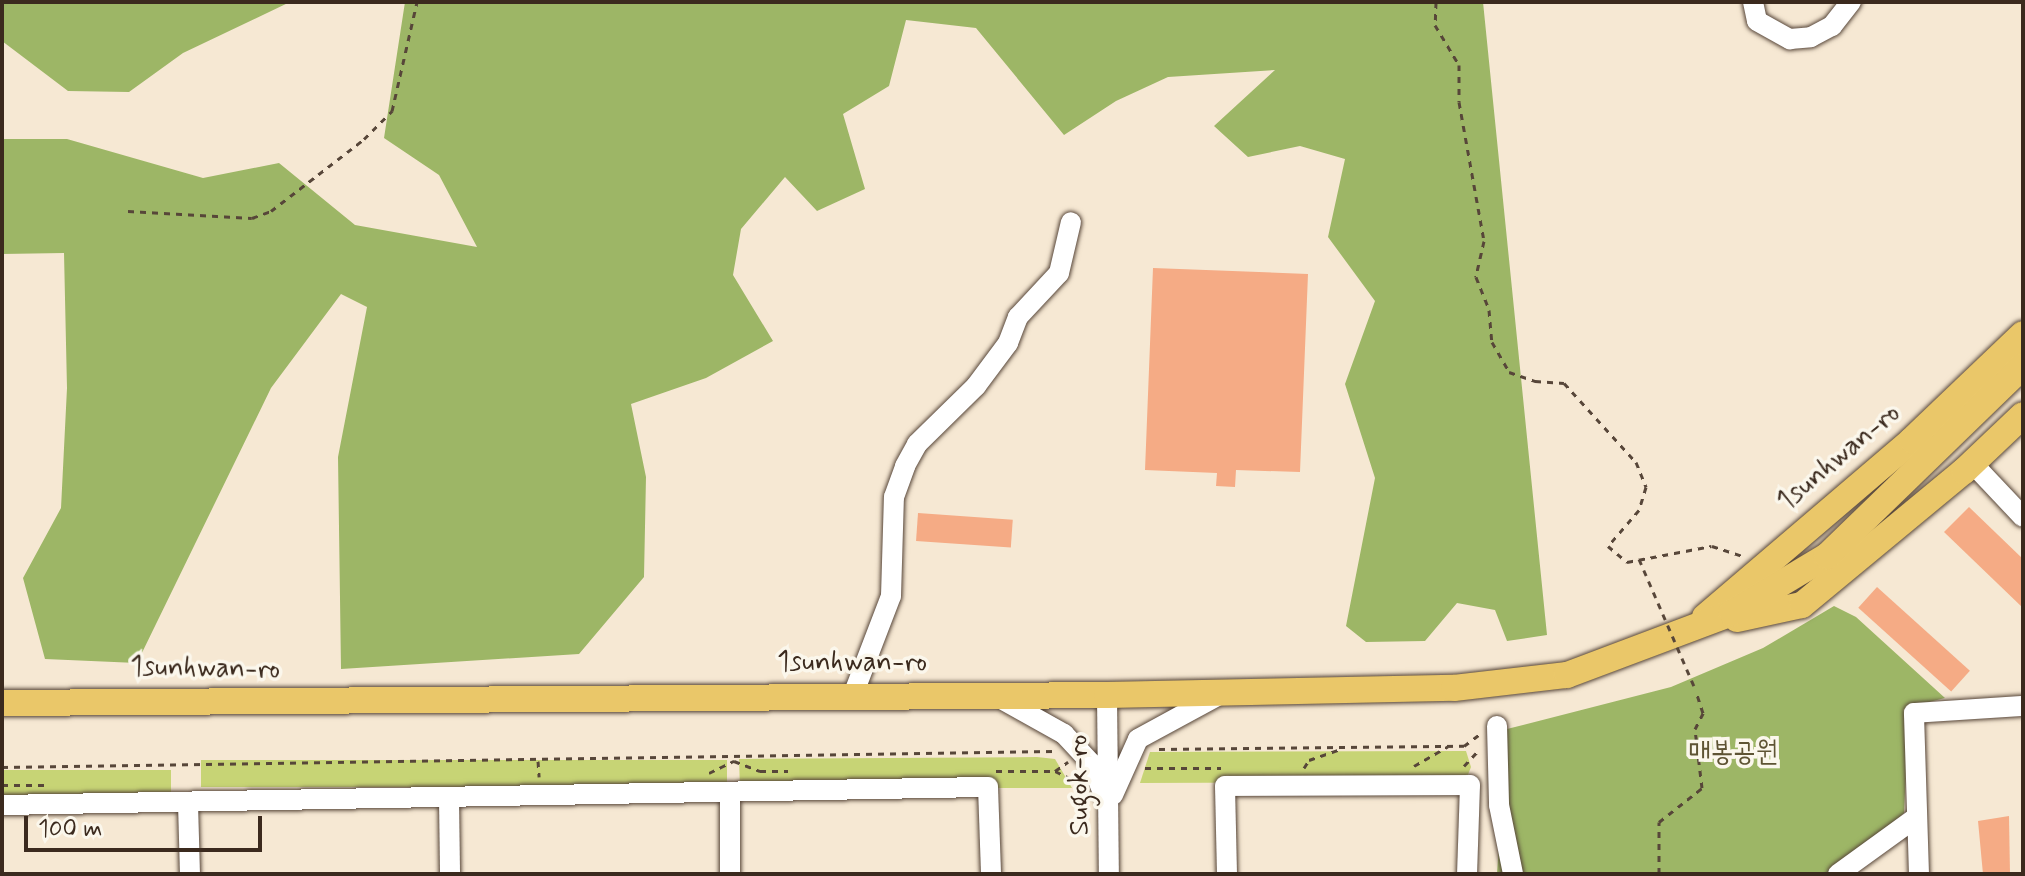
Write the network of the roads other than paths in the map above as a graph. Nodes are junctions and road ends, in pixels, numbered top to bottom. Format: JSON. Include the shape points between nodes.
{"nodes":[{"id":1,"x":1753,"y":2,"type":"edge"},
{"id":2,"x":1851,"y":2,"type":"edge"},
{"id":3,"x":1071,"y":222,"type":"dead end"},
{"id":4,"x":2023,"y":334,"type":"edge"},
{"id":5,"x":2023,"y":366,"type":"edge"},
{"id":6,"x":2023,"y":415,"type":"edge"},
{"id":7,"x":1972,"y":463,"type":"junction"},
{"id":8,"x":2023,"y":517,"type":"edge"},
{"id":9,"x":1694,"y":628,"type":"junction"},
{"id":10,"x":1224,"y":693,"type":"junction"},
{"id":11,"x":853,"y":695,"type":"junction"},
{"id":12,"x":993,"y":695,"type":"junction"},
{"id":13,"x":1107,"y":695,"type":"junction"},
{"id":14,"x":2,"y":703,"type":"edge"},
{"id":15,"x":2023,"y":706,"type":"edge"},
{"id":16,"x":1493,"y":726,"type":"road end"},
{"id":17,"x":730,"y":793,"type":"junction"},
{"id":18,"x":449,"y":799,"type":"junction"},
{"id":19,"x":188,"y":803,"type":"junction"},
{"id":20,"x":12,"y":805,"type":"edge"},
{"id":21,"x":1108,"y":806,"type":"junction"},
{"id":22,"x":1914,"y":819,"type":"junction"},
{"id":23,"x":190,"y":874,"type":"edge"},
{"id":24,"x":450,"y":874,"type":"edge"},
{"id":25,"x":730,"y":874,"type":"edge"},
{"id":26,"x":991,"y":874,"type":"edge"},
{"id":27,"x":1109,"y":874,"type":"edge"},
{"id":28,"x":1227,"y":874,"type":"edge"},
{"id":29,"x":1467,"y":874,"type":"edge"},
{"id":30,"x":1513,"y":874,"type":"edge"},
{"id":31,"x":1838,"y":874,"type":"edge"},
{"id":32,"x":1919,"y":874,"type":"edge"}],
"edges":[{"from":1,"to":2,"type":"street","via":[[1757,21],[1790,39],[1811,37],[1832,26]]},
{"from":3,"to":11,"type":"street","via":[[1059,273],[1018,317],[995,362],[917,444],[905,466],[894,497],[891,596]]},
{"from":4,"to":9,"type":"main road","name":"1sunhwan-ro","via":[[1912,440]]},
{"from":5,"to":9,"type":"main road","name":"1sunhwan-ro","via":[[1827,556],[1732,613]]},
{"from":6,"to":7,"type":"main road"},
{"from":7,"to":8,"type":"street"},
{"from":7,"to":9,"type":"main road","via":[[1802,605]]},
{"from":9,"to":10,"type":"main road","name":"1sunhwan-ro","via":[[1567,675],[1514,683]]},
{"from":10,"to":13,"type":"main road","name":"1sunhwan-ro"},
{"from":10,"to":21,"type":"street","via":[[1138,739]]},
{"from":11,"to":12,"type":"main road","name":"1sunhwan-ro"},
{"from":11,"to":14,"type":"main road","name":"1sunhwan-ro","via":[[406,704],[140,699]]},
{"from":12,"to":13,"type":"main road","name":"1sunhwan-ro"},
{"from":12,"to":21,"type":"street","via":[[1073,742],[1091,763]]},
{"from":13,"to":21,"type":"street","name":"Sugok-ro"},
{"from":15,"to":22,"type":"street","via":[[1914,713]]},
{"from":16,"to":30,"type":"street","via":[[1499,805]]},
{"from":17,"to":18,"type":"street"},
{"from":17,"to":25,"type":"street"},
{"from":17,"to":26,"type":"street","via":[[988,787]]},
{"from":18,"to":19,"type":"street"},
{"from":18,"to":24,"type":"street"},
{"from":19,"to":20,"type":"street"},
{"from":19,"to":23,"type":"street"},
{"from":21,"to":27,"type":"street","name":"Sugok-ro"},
{"from":22,"to":31,"type":"street"},
{"from":22,"to":32,"type":"street"},
{"from":28,"to":29,"type":"street","via":[[1225,786],[1466,776]]}]}
